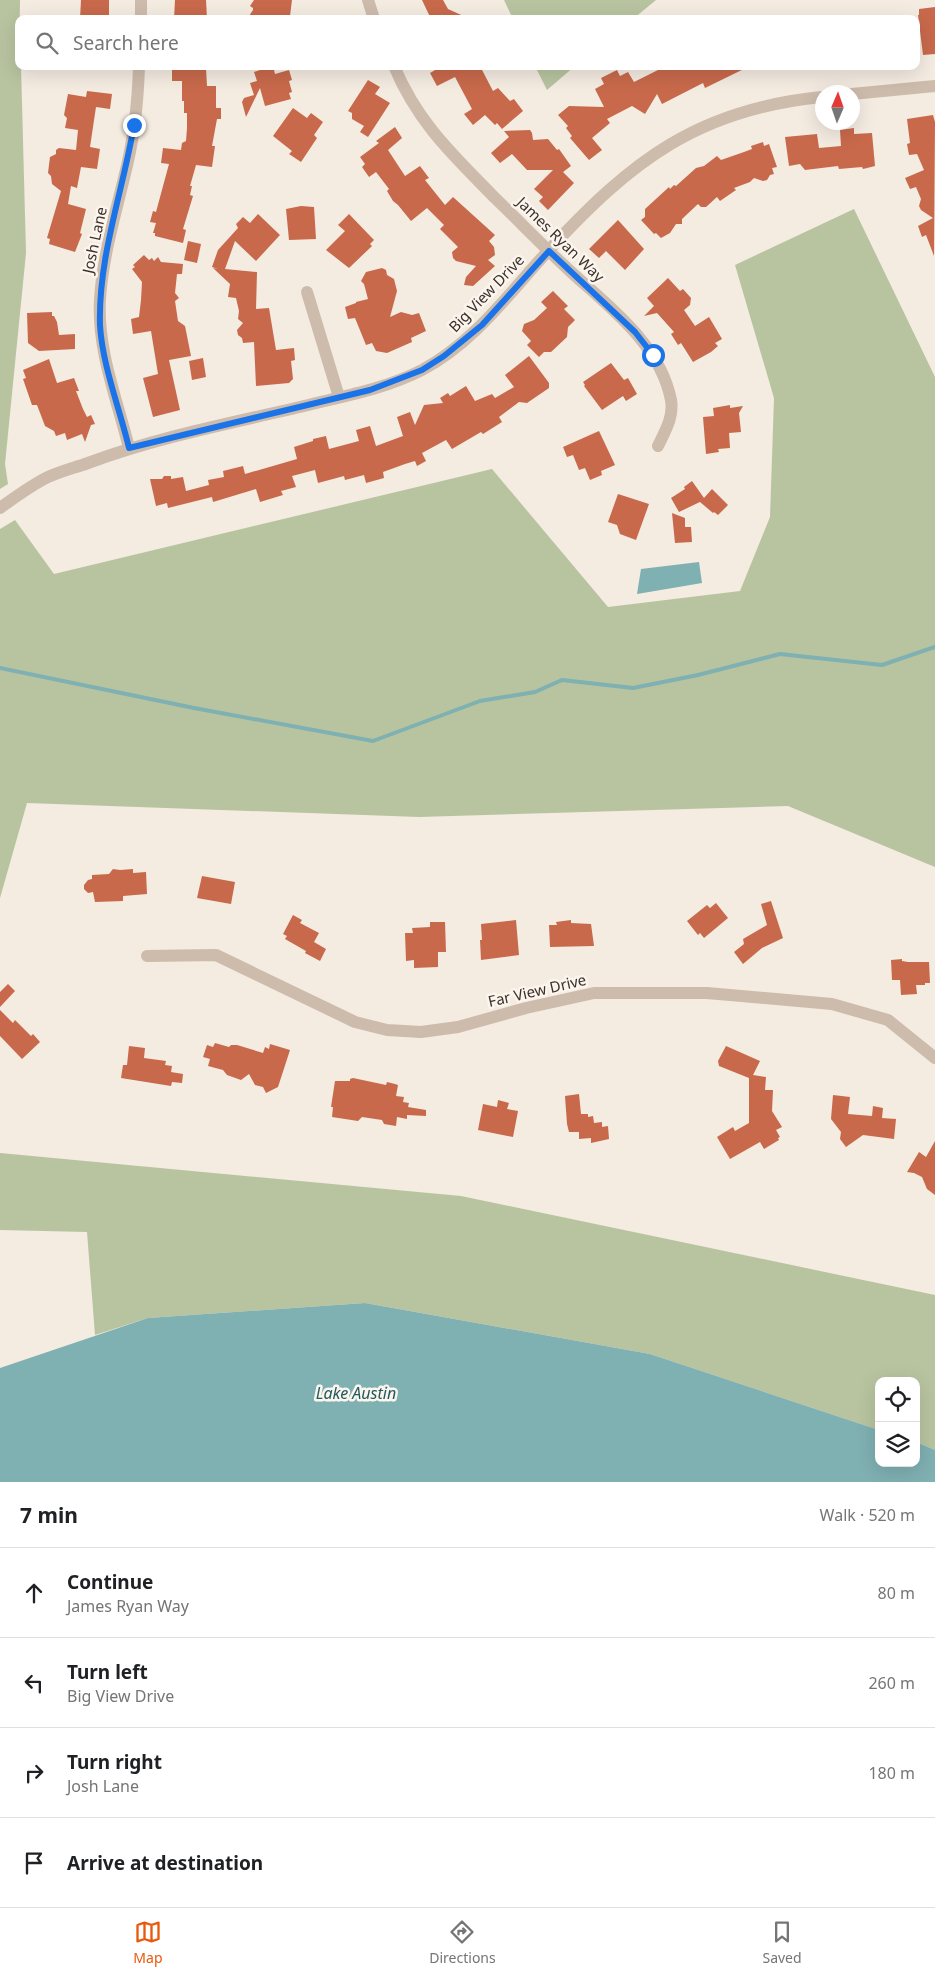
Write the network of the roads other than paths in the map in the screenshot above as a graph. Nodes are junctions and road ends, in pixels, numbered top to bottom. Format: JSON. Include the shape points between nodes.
{"nodes":[{"id":1,"x":141,"y":0,"type":"edge"},
{"id":2,"x":368,"y":0,"type":"edge"},
{"id":3,"x":141,"y":15,"type":"edge"},
{"id":4,"x":373,"y":15,"type":"edge"},
{"id":5,"x":139,"y":70,"type":"edge"},
{"id":6,"x":396,"y":70,"type":"edge"},
{"id":7,"x":935,"y":86,"type":"edge"},
{"id":8,"x":860,"y":93,"type":"edge"},
{"id":9,"x":815,"y":98,"type":"edge"},
{"id":10,"x":549,"y":251,"type":"junction"},
{"id":11,"x":307,"y":292,"type":"dead end"},
{"id":12,"x":339,"y":397,"type":"junction"},
{"id":13,"x":658,"y":446,"type":"dead end"},
{"id":14,"x":129,"y":448,"type":"junction"},
{"id":15,"x":0,"y":508,"type":"edge"},
{"id":16,"x":147,"y":956,"type":"dead end"},
{"id":17,"x":935,"y":1058,"type":"edge"}],
"edges":[{"from":1,"to":3,"type":"street"},
{"from":2,"to":4,"type":"street"},
{"from":5,"to":14,"type":"street","name":"Josh Lane","via":[[130,150],[103,271],[100,300],[103,348]]},
{"from":6,"to":10,"type":"street","name":"James Ryan Way","via":[[431,131]]},
{"from":7,"to":8,"type":"street"},
{"from":9,"to":10,"type":"street","name":"Big View Drive","via":[[760,106],[690,132],[618,181]]},
{"from":10,"to":12,"type":"street","name":"Big View Drive","via":[[489,318],[444,356],[396,381]]},
{"from":10,"to":13,"type":"street","name":"James Ryan Way","via":[[635,332],[653,355],[671,399],[672,415]]},
{"from":11,"to":12,"type":"street"},
{"from":12,"to":14,"type":"street","name":"Big View Drive"},
{"from":14,"to":15,"type":"street","name":"Big View Drive","via":[[44,479]]},
{"from":16,"to":17,"type":"street","name":"Far View Drive","via":[[216,955],[355,1022],[387,1030],[421,1032],[458,1027],[594,993],[707,993],[832,1004],[888,1020]]}]}
